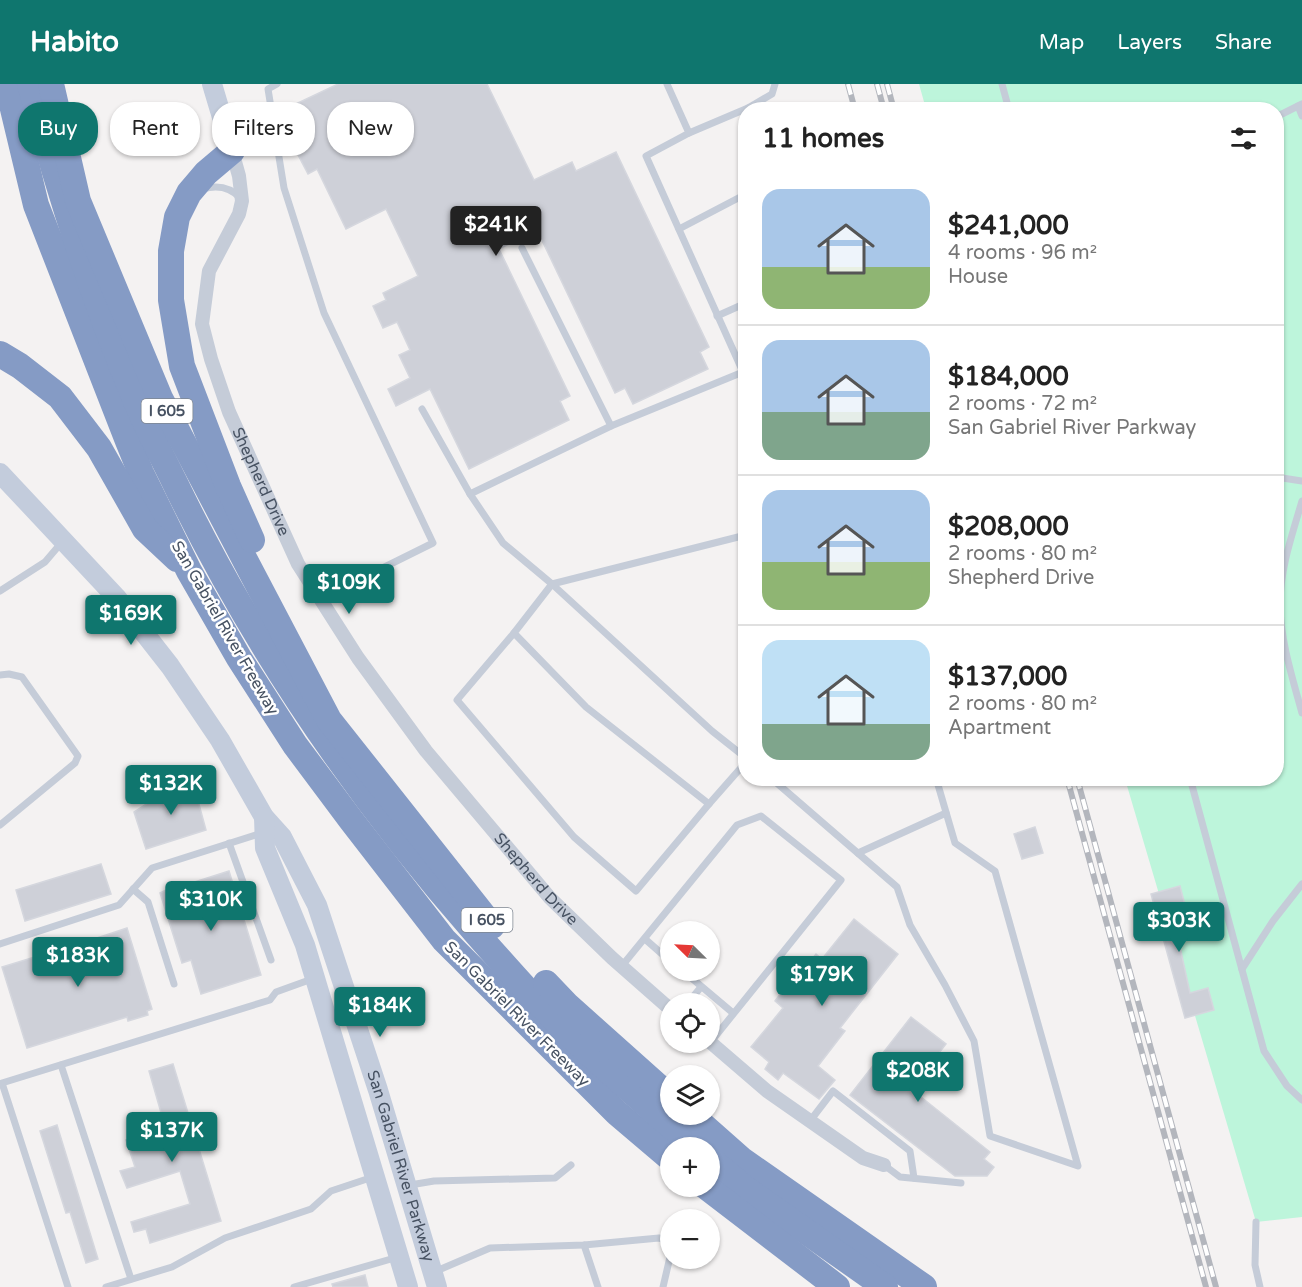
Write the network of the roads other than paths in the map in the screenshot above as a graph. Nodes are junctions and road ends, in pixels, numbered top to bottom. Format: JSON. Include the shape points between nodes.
{"nodes":[{"id":1,"x":7,"y":84,"type":"edge"},
{"id":2,"x":30,"y":84,"type":"edge"},
{"id":3,"x":52,"y":84,"type":"edge"},
{"id":4,"x":212,"y":84,"type":"edge"},
{"id":5,"x":277,"y":84,"type":"edge"},
{"id":6,"x":667,"y":84,"type":"edge"},
{"id":7,"x":775,"y":84,"type":"edge"},
{"id":8,"x":1002,"y":84,"type":"edge"},
{"id":9,"x":268,"y":86,"type":"edge"},
{"id":10,"x":217,"y":102,"type":"edge"},
{"id":11,"x":759,"y":102,"type":"edge"},
{"id":12,"x":1007,"y":102,"type":"edge"},
{"id":13,"x":1300,"y":105,"type":"edge"},
{"id":14,"x":0,"y":110,"type":"edge"},
{"id":15,"x":738,"y":113,"type":"edge"},
{"id":16,"x":1284,"y":113,"type":"edge"},
{"id":17,"x":1302,"y":116,"type":"edge"},
{"id":18,"x":689,"y":133,"type":"junction"},
{"id":19,"x":226,"y":156,"type":"edge"},
{"id":20,"x":233,"y":156,"type":"edge"},
{"id":21,"x":189,"y":193,"type":"junction"},
{"id":22,"x":738,"y":198,"type":"edge"},
{"id":23,"x":242,"y":201,"type":"junction"},
{"id":24,"x":679,"y":229,"type":"junction"},
{"id":25,"x":522,"y":248,"type":"dead end"},
{"id":26,"x":738,"y":307,"type":"edge"},
{"id":27,"x":717,"y":316,"type":"junction"},
{"id":28,"x":0,"y":354,"type":"edge"},
{"id":29,"x":738,"y":363,"type":"edge"},
{"id":30,"x":738,"y":374,"type":"edge"},
{"id":31,"x":422,"y":410,"type":"dead end"},
{"id":32,"x":611,"y":426,"type":"junction"},
{"id":33,"x":128,"y":441,"type":"junction"},
{"id":34,"x":0,"y":473,"type":"edge"},
{"id":35,"x":1284,"y":479,"type":"edge"},
{"id":36,"x":1302,"y":482,"type":"edge"},
{"id":37,"x":470,"y":494,"type":"junction"},
{"id":38,"x":1302,"y":501,"type":"edge"},
{"id":39,"x":738,"y":537,"type":"edge"},
{"id":40,"x":64,"y":540,"type":"junction"},
{"id":41,"x":189,"y":571,"type":"junction"},
{"id":42,"x":1284,"y":573,"type":"edge"},
{"id":43,"x":552,"y":584,"type":"junction"},
{"id":44,"x":0,"y":591,"type":"edge"},
{"id":45,"x":320,"y":599,"type":"junction"},
{"id":46,"x":514,"y":633,"type":"junction"},
{"id":47,"x":1284,"y":634,"type":"edge"},
{"id":48,"x":0,"y":675,"type":"edge"},
{"id":49,"x":1302,"y":713,"type":"edge"},
{"id":50,"x":329,"y":720,"type":"junction"},
{"id":51,"x":738,"y":753,"type":"edge"},
{"id":52,"x":738,"y":770,"type":"edge"},
{"id":53,"x":780,"y":786,"type":"edge"},
{"id":54,"x":938,"y":786,"type":"edge"},
{"id":55,"x":1192,"y":786,"type":"edge"},
{"id":56,"x":710,"y":804,"type":"junction"},
{"id":57,"x":946,"y":813,"type":"junction"},
{"id":58,"x":264,"y":824,"type":"junction"},
{"id":59,"x":0,"y":825,"type":"edge"},
{"id":60,"x":229,"y":843,"type":"junction"},
{"id":61,"x":858,"y":853,"type":"junction"},
{"id":62,"x":1302,"y":884,"type":"edge"},
{"id":63,"x":134,"y":889,"type":"junction"},
{"id":64,"x":645,"y":939,"type":"junction"},
{"id":65,"x":0,"y":944,"type":"edge"},
{"id":66,"x":660,"y":952,"type":"edge"},
{"id":67,"x":272,"y":960,"type":"dead end"},
{"id":68,"x":621,"y":967,"type":"junction"},
{"id":69,"x":1242,"y":969,"type":"junction"},
{"id":70,"x":315,"y":978,"type":"junction"},
{"id":71,"x":694,"y":981,"type":"edge"},
{"id":72,"x":174,"y":984,"type":"dead end"},
{"id":73,"x":701,"y":987,"type":"junction"},
{"id":74,"x":696,"y":993,"type":"edge"},
{"id":75,"x":660,"y":1000,"type":"edge"},
{"id":76,"x":733,"y":1013,"type":"junction"},
{"id":77,"x":720,"y":1029,"type":"edge"},
{"id":78,"x":720,"y":1051,"type":"edge"},
{"id":79,"x":61,"y":1065,"type":"junction"},
{"id":80,"x":660,"y":1088,"type":"edge"},
{"id":81,"x":1302,"y":1100,"type":"edge"},
{"id":82,"x":810,"y":1121,"type":"junction"},
{"id":83,"x":702,"y":1125,"type":"edge"},
{"id":84,"x":671,"y":1137,"type":"edge"},
{"id":85,"x":683,"y":1137,"type":"edge"},
{"id":86,"x":660,"y":1150,"type":"edge"},
{"id":87,"x":884,"y":1165,"type":"joint"},
{"id":88,"x":571,"y":1166,"type":"dead end"},
{"id":89,"x":720,"y":1167,"type":"edge"},
{"id":90,"x":375,"y":1176,"type":"junction"},
{"id":91,"x":720,"y":1177,"type":"edge"},
{"id":92,"x":914,"y":1178,"type":"junction"},
{"id":93,"x":961,"y":1183,"type":"dead end"},
{"id":94,"x":407,"y":1185,"type":"junction"},
{"id":95,"x":719,"y":1197,"type":"edge"},
{"id":96,"x":1256,"y":1222,"type":"dead end"},
{"id":97,"x":660,"y":1238,"type":"edge"},
{"id":98,"x":584,"y":1245,"type":"junction"},
{"id":99,"x":400,"y":1257,"type":"junction"},
{"id":100,"x":667,"y":1269,"type":"edge"},
{"id":101,"x":131,"y":1279,"type":"junction"},
{"id":102,"x":436,"y":1279,"type":"edge"},
{"id":103,"x":68,"y":1287,"type":"edge"},
{"id":104,"x":106,"y":1287,"type":"edge"},
{"id":105,"x":294,"y":1287,"type":"edge"},
{"id":106,"x":408,"y":1287,"type":"edge"},
{"id":107,"x":598,"y":1287,"type":"edge"},
{"id":108,"x":663,"y":1287,"type":"edge"},
{"id":109,"x":837,"y":1287,"type":"edge"},
{"id":110,"x":868,"y":1287,"type":"edge"},
{"id":111,"x":885,"y":1287,"type":"edge"},
{"id":112,"x":924,"y":1287,"type":"edge"},
{"id":113,"x":1260,"y":1287,"type":"edge"}],
"edges":[{"from":1,"to":33,"type":"highway","name":"San Gabriel River Freeway","number":"I 605","via":[[36,205]]},
{"from":2,"to":85,"type":"highway","via":[[60,192],[134,396],[199,532],[272,657],[354,780],[425,874],[588,1053]]},
{"from":3,"to":14,"type":"main road"},
{"from":3,"to":50,"type":"highway","number":"I 605","via":[[78,201],[160,398]]},
{"from":4,"to":10,"type":"main road","name":"Shepherd Drive"},
{"from":5,"to":9,"type":"lane"},
{"from":6,"to":18,"type":"lane"},
{"from":7,"to":11,"type":"lane","via":[[772,94]]},
{"from":8,"to":12,"type":"lane"},
{"from":9,"to":45,"type":"lane","via":[[284,188],[324,313],[433,543]]},
{"from":13,"to":16,"type":"lane"},
{"from":13,"to":17,"type":"lane"},
{"from":15,"to":18,"type":"lane"},
{"from":18,"to":24,"type":"lane","via":[[646,156]]},
{"from":19,"to":21,"type":"highway"},
{"from":20,"to":23,"type":"street","name":"Shepherd Drive"},
{"from":21,"to":23,"type":"lane","via":[[214,186],[237,194]]},
{"from":21,"to":50,"type":"highway","via":[[177,216],[171,251],[171,300],[182,366],[228,486]]},
{"from":22,"to":24,"type":"lane"},
{"from":23,"to":45,"type":"street","name":"Shepherd Drive","via":[[209,271],[202,324],[229,412],[298,564]]},
{"from":24,"to":27,"type":"lane"},
{"from":25,"to":32,"type":"lane"},
{"from":26,"to":27,"type":"lane"},
{"from":27,"to":29,"type":"lane"},
{"from":28,"to":41,"type":"highway","via":[[60,397],[99,448],[145,529]]},
{"from":30,"to":32,"type":"lane"},
{"from":31,"to":37,"type":"lane"},
{"from":32,"to":37,"type":"lane"},
{"from":33,"to":41,"type":"highway","name":"San Gabriel River Freeway","number":"I 605"},
{"from":33,"to":84,"type":"highway","via":[[154,460],[178,511],[261,658],[324,754],[392,846],[474,944],[554,1028]]},
{"from":34,"to":40,"type":"main road","name":"San Gabriel River Parkway"},
{"from":35,"to":36,"type":"lane"},
{"from":37,"to":43,"type":"lane","via":[[503,543]]},
{"from":38,"to":42,"type":"lane"},
{"from":39,"to":43,"type":"lane"},
{"from":40,"to":44,"type":"lane","via":[[45,562]]},
{"from":40,"to":58,"type":"main road","name":"San Gabriel River Parkway","via":[[116,597],[170,666],[220,740]]},
{"from":41,"to":86,"type":"highway","name":"San Gabriel River Freeway","number":"I 605","via":[[295,746],[444,940],[617,1113]]},
{"from":43,"to":46,"type":"lane"},
{"from":43,"to":51,"type":"lane"},
{"from":45,"to":68,"type":"street","name":"Shepherd Drive","via":[[426,751],[550,898]]},
{"from":46,"to":56,"type":"lane","via":[[586,707]]},
{"from":46,"to":56,"type":"lane","via":[[457,700],[574,837],[611,870],[636,891]]},
{"from":47,"to":49,"type":"lane"},
{"from":48,"to":59,"type":"lane","via":[[22,677],[78,756],[75,763]]},
{"from":50,"to":80,"type":"highway","number":"I 605","via":[[491,925],[567,1005]]},
{"from":52,"to":56,"type":"lane"},
{"from":53,"to":61,"type":"lane"},
{"from":54,"to":57,"type":"lane"},
{"from":55,"to":69,"type":"lane"},
{"from":57,"to":61,"type":"lane"},
{"from":57,"to":61,"type":"lane","via":[[955,843],[995,872],[1078,1166],[990,1136],[974,1041],[910,925],[897,887]]},
{"from":58,"to":60,"type":"lane"},
{"from":58,"to":70,"type":"main road","name":"San Gabriel River Parkway","via":[[264,848]]},
{"from":58,"to":94,"type":"main road","name":"San Gabriel River Parkway","via":[[282,837],[317,905]]},
{"from":60,"to":63,"type":"lane","via":[[152,868]]},
{"from":60,"to":67,"type":"lane"},
{"from":62,"to":69,"type":"lane"},
{"from":63,"to":65,"type":"lane","via":[[119,905]]},
{"from":63,"to":72,"type":"lane","via":[[148,902]]},
{"from":64,"to":66,"type":"lane"},
{"from":64,"to":68,"type":"lane"},
{"from":64,"to":76,"type":"lane","via":[[737,825],[760,816],[841,880]]},
{"from":68,"to":75,"type":"street","name":"Shepherd Drive"},
{"from":69,"to":81,"type":"lane","via":[[1264,1051],[1287,1086]]},
{"from":70,"to":79,"type":"lane","via":[[276,992],[270,1000]]},
{"from":70,"to":90,"type":"main road","name":"San Gabriel River Parkway"},
{"from":71,"to":73,"type":"lane"},
{"from":73,"to":74,"type":"lane"},
{"from":73,"to":76,"type":"lane"},
{"from":76,"to":77,"type":"lane"},
{"from":78,"to":82,"type":"street"},
{"from":79,"to":101,"type":"lane"},
{"from":79,"to":103,"type":"lane","via":[[2,1083]]},
{"from":82,"to":87,"type":"street","via":[[863,1158]]},
{"from":82,"to":92,"type":"lane","via":[[833,1090],[910,1151]]},
{"from":83,"to":112,"type":"highway","via":[[742,1160]]},
{"from":87,"to":92,"type":"lane","via":[[900,1177]]},
{"from":88,"to":94,"type":"lane","via":[[555,1178]]},
{"from":89,"to":111,"type":"highway"},
{"from":90,"to":99,"type":"main road","name":"San Gabriel River Parkway"},
{"from":90,"to":101,"type":"lane","via":[[331,1191],[310,1209],[225,1238],[171,1267]]},
{"from":91,"to":110,"type":"highway"},
{"from":92,"to":93,"type":"lane"},
{"from":94,"to":102,"type":"main road","name":"San Gabriel River Parkway"},
{"from":95,"to":109,"type":"highway"},
{"from":96,"to":113,"type":"lane","via":[[1255,1265]]},
{"from":97,"to":98,"type":"lane"},
{"from":98,"to":102,"type":"lane","via":[[490,1248]]},
{"from":98,"to":107,"type":"lane"},
{"from":99,"to":105,"type":"lane"},
{"from":99,"to":106,"type":"main road","name":"San Gabriel River Parkway"},
{"from":100,"to":108,"type":"lane"},
{"from":101,"to":104,"type":"lane"}]}
